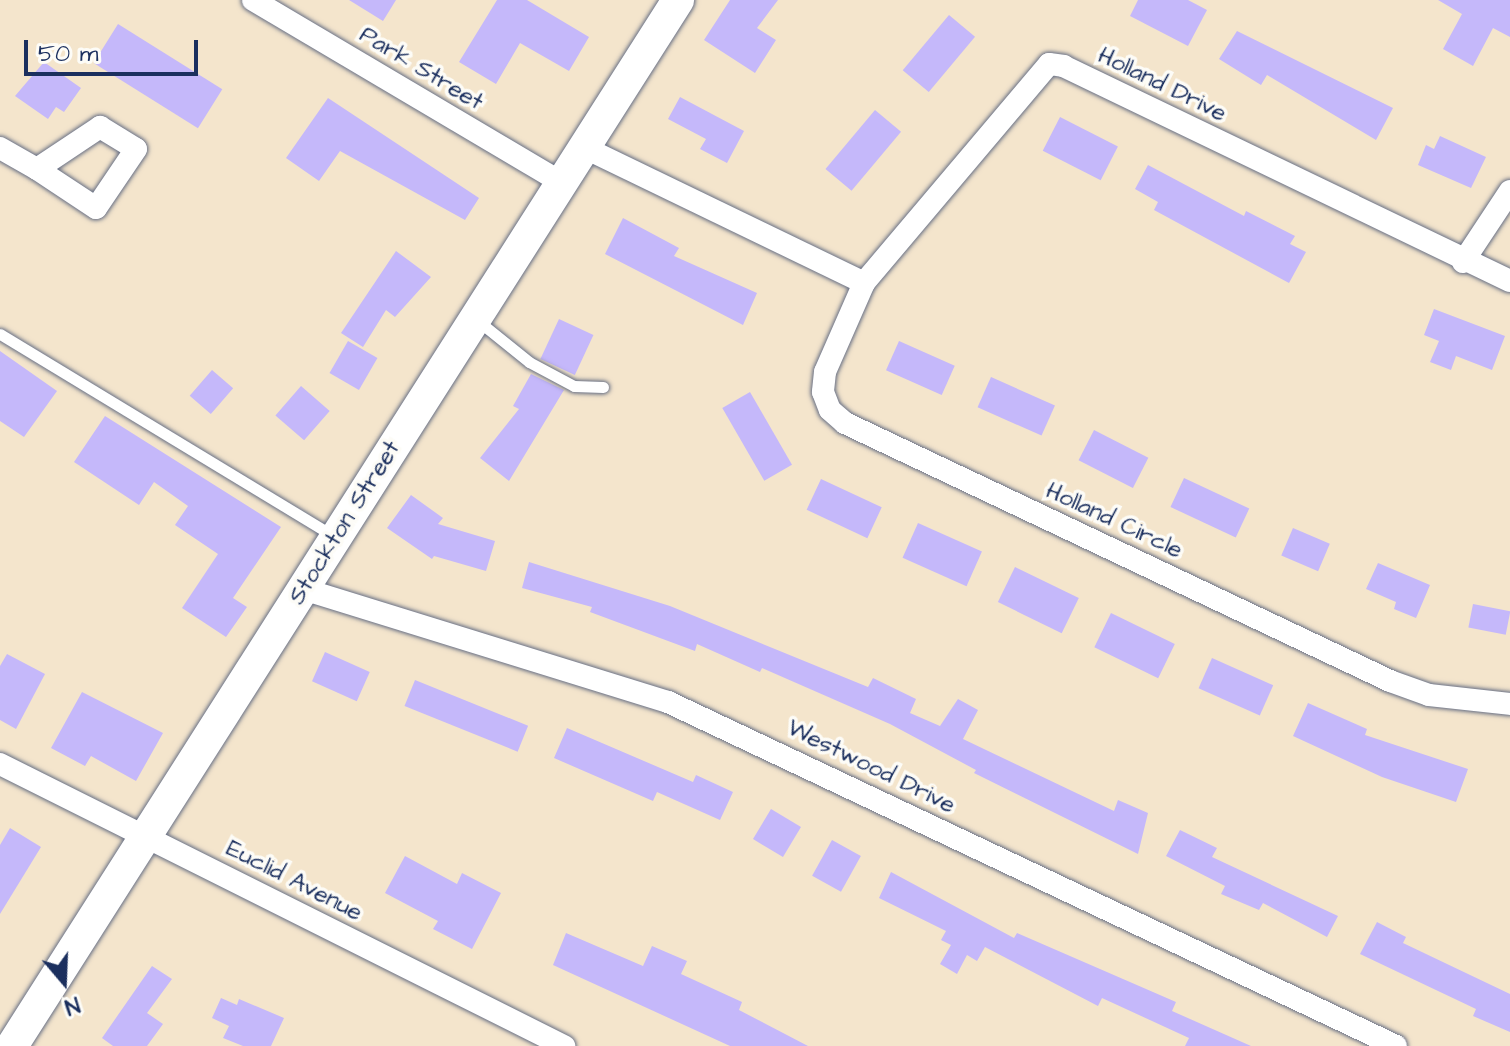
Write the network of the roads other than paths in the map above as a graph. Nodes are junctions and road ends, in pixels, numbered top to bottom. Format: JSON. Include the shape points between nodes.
{"nodes":[{"id":1,"x":253,"y":0,"type":"edge"},
{"id":2,"x":678,"y":0,"type":"edge"},
{"id":3,"x":0,"y":148,"type":"edge"},
{"id":4,"x":585,"y":148,"type":"junction"},
{"id":5,"x":37,"y":169,"type":"dead end"},
{"id":6,"x":562,"y":183,"type":"junction"},
{"id":7,"x":1510,"y":191,"type":"edge"},
{"id":8,"x":1463,"y":262,"type":"junction"},
{"id":9,"x":1510,"y":281,"type":"edge"},
{"id":10,"x":864,"y":283,"type":"junction"},
{"id":11,"x":475,"y":319,"type":"junction"},
{"id":12,"x":0,"y":334,"type":"edge"},
{"id":13,"x":603,"y":387,"type":"dead end"},
{"id":14,"x":336,"y":537,"type":"junction"},
{"id":15,"x":303,"y":589,"type":"junction"},
{"id":16,"x":1510,"y":704,"type":"edge"},
{"id":17,"x":0,"y":764,"type":"edge"},
{"id":18,"x":146,"y":836,"type":"junction"},
{"id":19,"x":12,"y":1046,"type":"edge"},
{"id":20,"x":564,"y":1046,"type":"edge"},
{"id":21,"x":1396,"y":1046,"type":"edge"}],
"edges":[{"from":1,"to":6,"type":"street","name":"Park Street"},
{"from":2,"to":4,"type":"street","name":"Stockton Street"},
{"from":3,"to":5,"type":"street"},
{"from":4,"to":6,"type":"street","name":"Stockton Street"},
{"from":4,"to":10,"type":"street"},
{"from":6,"to":11,"type":"street","name":"Stockton Street"},
{"from":7,"to":8,"type":"street"},
{"from":8,"to":9,"type":"street","name":"Holland Drive"},
{"from":8,"to":10,"type":"street","name":"Holland Drive","via":[[1064,66],[1049,64]]},
{"from":10,"to":16,"type":"street","name":"Holland Circle","via":[[825,372],[826,401],[845,423],[1390,681],[1429,695]]},
{"from":11,"to":13,"type":"lane","via":[[529,362],[574,386]]},
{"from":11,"to":14,"type":"street","name":"Stockton Street"},
{"from":12,"to":14,"type":"lane"},
{"from":14,"to":15,"type":"street","name":"Stockton Street"},
{"from":15,"to":18,"type":"street","name":"Stockton Street"},
{"from":15,"to":21,"type":"street","name":"Westwood Drive","via":[[668,702]]},
{"from":17,"to":18,"type":"street","name":"Euclid Avenue"},
{"from":18,"to":19,"type":"street","name":"Stockton Street"},
{"from":18,"to":20,"type":"street","name":"Euclid Avenue"}]}
